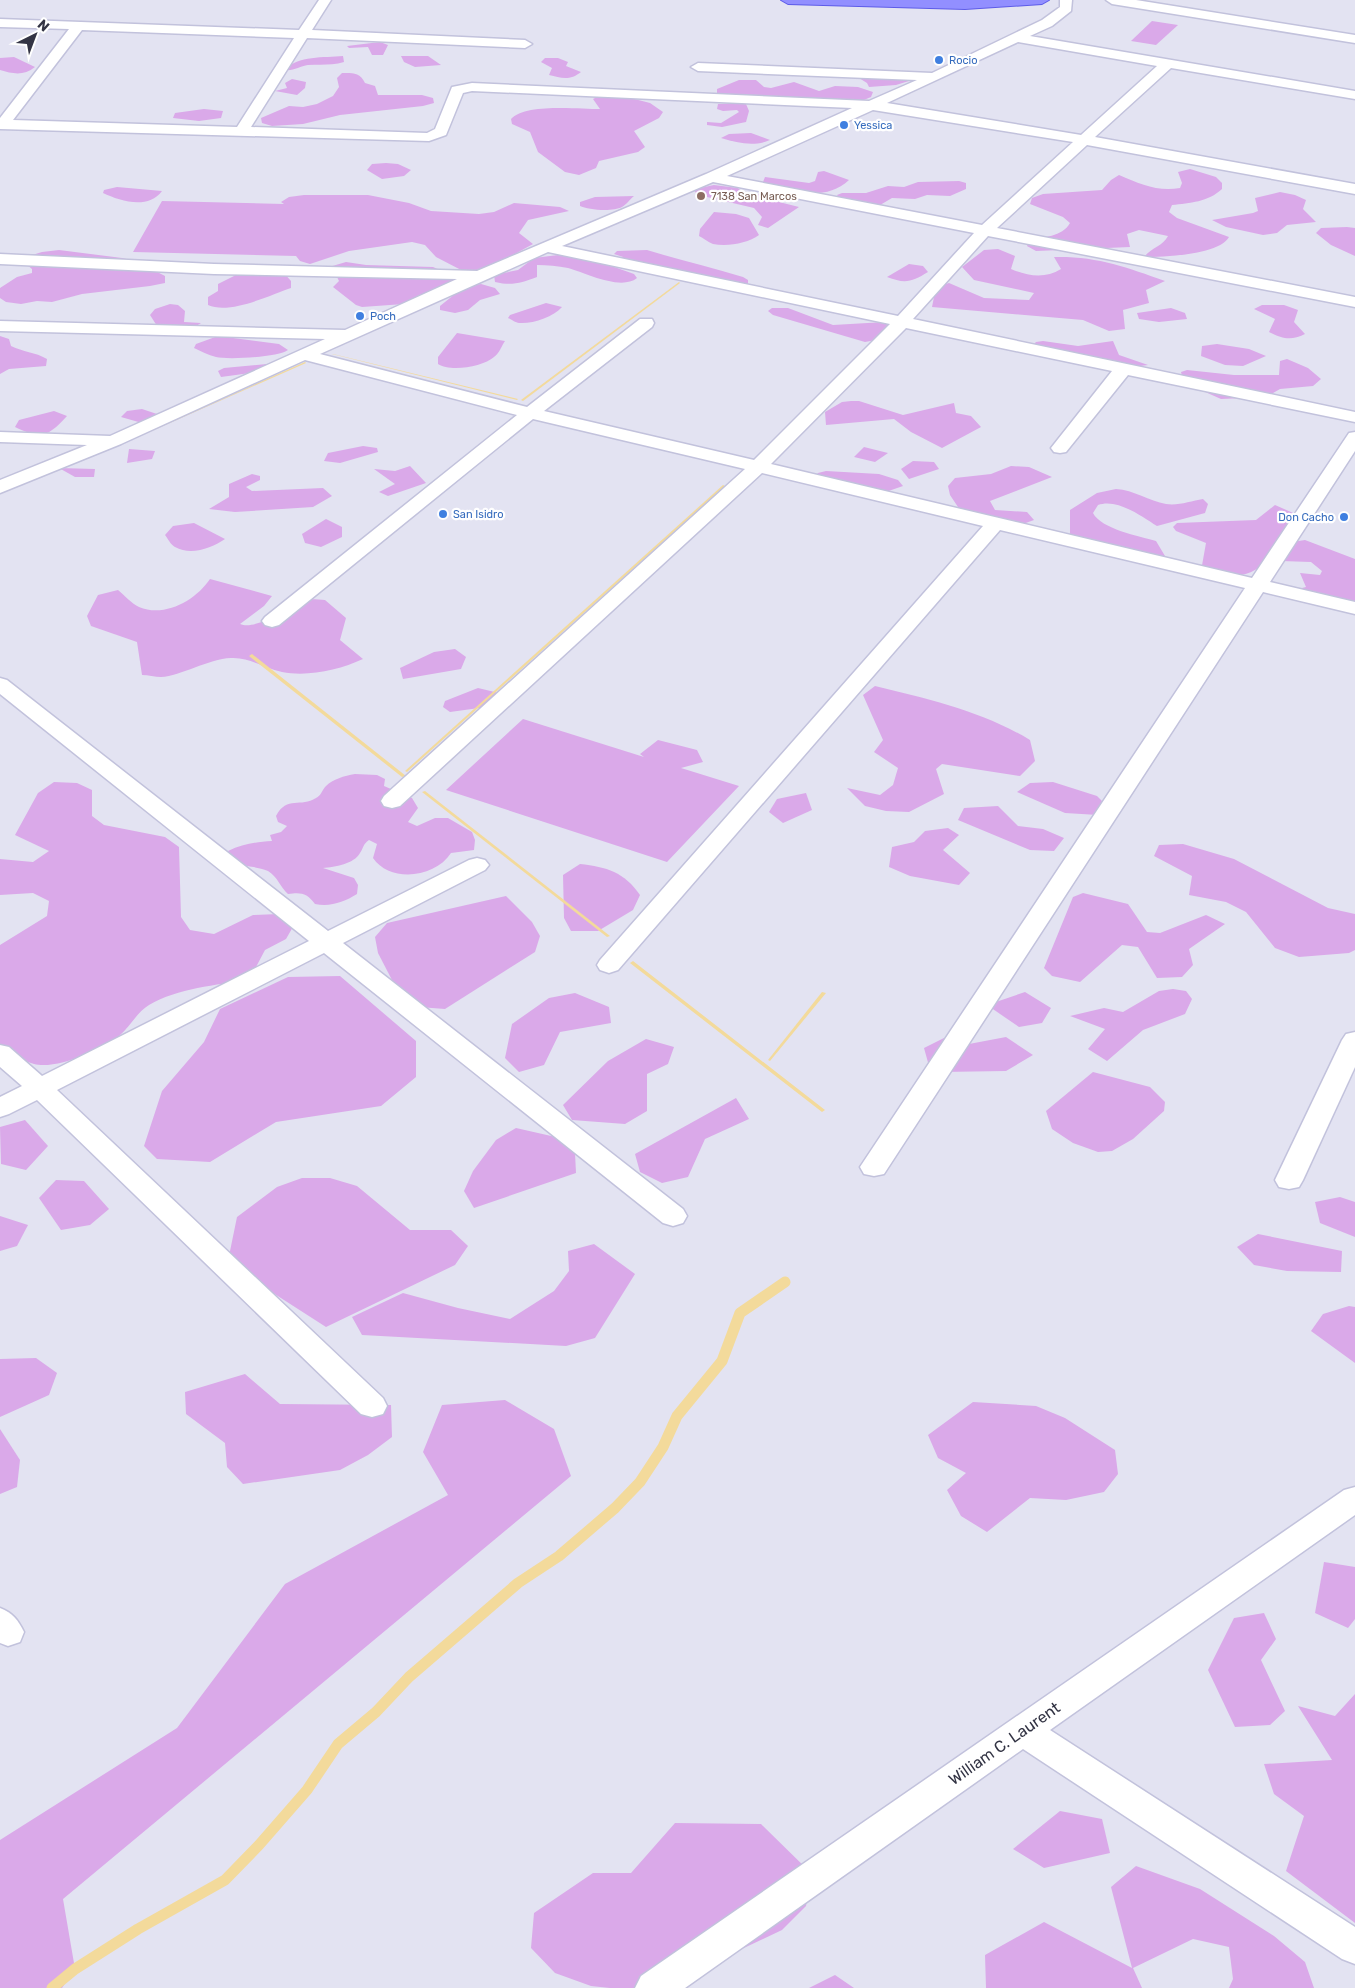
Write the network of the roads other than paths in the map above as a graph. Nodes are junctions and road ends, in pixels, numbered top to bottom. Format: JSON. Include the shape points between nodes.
{"nodes":[{"id":1,"x":325,"y":0,"type":"edge"},
{"id":2,"x":788,"y":0,"type":"edge"},
{"id":3,"x":1042,"y":0,"type":"edge"},
{"id":4,"x":1066,"y":0,"type":"edge"},
{"id":5,"x":1112,"y":0,"type":"edge"},
{"id":6,"x":920,"y":2,"type":"edge"},
{"id":7,"x":0,"y":23,"type":"edge"},
{"id":8,"x":78,"y":26,"type":"junction"},
{"id":9,"x":303,"y":34,"type":"junction"},
{"id":10,"x":1017,"y":38,"type":"junction"},
{"id":11,"x":1355,"y":39,"type":"edge"},
{"id":12,"x":525,"y":44,"type":"dead end"},
{"id":13,"x":1168,"y":64,"type":"junction"},
{"id":14,"x":698,"y":66,"type":"dead end"},
{"id":15,"x":936,"y":76,"type":"junction"},
{"id":16,"x":1355,"y":95,"type":"edge"},
{"id":17,"x":870,"y":105,"type":"junction"},
{"id":18,"x":1,"y":124,"type":"edge"},
{"id":19,"x":241,"y":131,"type":"junction"},
{"id":20,"x":1085,"y":140,"type":"junction"},
{"id":21,"x":711,"y":177,"type":"junction"},
{"id":22,"x":1355,"y":189,"type":"edge"},
{"id":23,"x":985,"y":230,"type":"junction"},
{"id":24,"x":545,"y":247,"type":"junction"},
{"id":25,"x":0,"y":259,"type":"edge"},
{"id":26,"x":480,"y":276,"type":"junction"},
{"id":27,"x":1355,"y":302,"type":"edge"},
{"id":28,"x":902,"y":322,"type":"junction"},
{"id":29,"x":646,"y":323,"type":"dead end"},
{"id":30,"x":0,"y":326,"type":"edge"},
{"id":31,"x":349,"y":334,"type":"junction"},
{"id":32,"x":304,"y":355,"type":"junction"},
{"id":33,"x":1124,"y":368,"type":"junction"},
{"id":34,"x":530,"y":413,"type":"junction"},
{"id":35,"x":1355,"y":417,"type":"edge"},
{"id":36,"x":0,"y":437,"type":"edge"},
{"id":37,"x":1355,"y":437,"type":"edge"},
{"id":38,"x":115,"y":440,"type":"junction"},
{"id":39,"x":1060,"y":448,"type":"dead end"},
{"id":40,"x":758,"y":467,"type":"junction"},
{"id":41,"x":0,"y":486,"type":"edge"},
{"id":42,"x":996,"y":523,"type":"junction"},
{"id":43,"x":1258,"y":585,"type":"junction"},
{"id":44,"x":1355,"y":608,"type":"edge"},
{"id":45,"x":272,"y":621,"type":"dead end"},
{"id":46,"x":0,"y":684,"type":"edge"},
{"id":47,"x":392,"y":801,"type":"dead end"},
{"id":48,"x":477,"y":865,"type":"dead end"},
{"id":49,"x":327,"y":942,"type":"junction"},
{"id":50,"x":609,"y":965,"type":"dead end"},
{"id":51,"x":1355,"y":1040,"type":"edge"},
{"id":52,"x":0,"y":1053,"type":"edge"},
{"id":53,"x":40,"y":1088,"type":"junction"},
{"id":54,"x":0,"y":1108,"type":"edge"},
{"id":55,"x":874,"y":1167,"type":"dead end"},
{"id":56,"x":1289,"y":1180,"type":"dead end"},
{"id":57,"x":673,"y":1216,"type":"dead end"},
{"id":58,"x":372,"y":1406,"type":"dead end"},
{"id":59,"x":1352,"y":1505,"type":"edge"},
{"id":60,"x":1022,"y":1731,"type":"junction"},
{"id":61,"x":1355,"y":1947,"type":"edge"},
{"id":62,"x":654,"y":1988,"type":"edge"}],
"edges":[{"from":1,"to":9,"type":"street"},
{"from":2,"to":6,"type":"main road"},
{"from":3,"to":6,"type":"main road","via":[[993,4]]},
{"from":4,"to":10,"type":"street","via":[[1066,8],[1061,13]]},
{"from":5,"to":11,"type":"street"},
{"from":7,"to":8,"type":"street"},
{"from":8,"to":9,"type":"street"},
{"from":8,"to":18,"type":"street"},
{"from":9,"to":12,"type":"street"},
{"from":9,"to":19,"type":"street"},
{"from":10,"to":13,"type":"street"},
{"from":10,"to":15,"type":"street"},
{"from":13,"to":16,"type":"street"},
{"from":13,"to":20,"type":"street"},
{"from":14,"to":15,"type":"street"},
{"from":15,"to":17,"type":"street"},
{"from":17,"to":19,"type":"street","via":[[472,87],[457,90],[441,132],[433,136]]},
{"from":17,"to":20,"type":"street"},
{"from":17,"to":21,"type":"street"},
{"from":18,"to":19,"type":"street"},
{"from":20,"to":22,"type":"street"},
{"from":20,"to":23,"type":"street"},
{"from":21,"to":23,"type":"street"},
{"from":21,"to":24,"type":"street"},
{"from":23,"to":27,"type":"street"},
{"from":23,"to":28,"type":"street"},
{"from":24,"to":26,"type":"street"},
{"from":24,"to":28,"type":"street"},
{"from":25,"to":26,"type":"street"},
{"from":26,"to":31,"type":"street"},
{"from":28,"to":33,"type":"street"},
{"from":28,"to":40,"type":"street"},
{"from":29,"to":34,"type":"street"},
{"from":30,"to":31,"type":"street"},
{"from":31,"to":32,"type":"street"},
{"from":32,"to":34,"type":"street"},
{"from":32,"to":38,"type":"street"},
{"from":33,"to":35,"type":"street"},
{"from":33,"to":39,"type":"street"},
{"from":34,"to":40,"type":"street"},
{"from":34,"to":45,"type":"street"},
{"from":36,"to":38,"type":"street"},
{"from":37,"to":43,"type":"street"},
{"from":38,"to":41,"type":"street"},
{"from":40,"to":42,"type":"street"},
{"from":40,"to":47,"type":"street"},
{"from":42,"to":43,"type":"street"},
{"from":42,"to":50,"type":"street"},
{"from":43,"to":44,"type":"street"},
{"from":43,"to":55,"type":"street"},
{"from":46,"to":49,"type":"street"},
{"from":48,"to":49,"type":"street"},
{"from":49,"to":53,"type":"street"},
{"from":49,"to":57,"type":"street"},
{"from":51,"to":56,"type":"street"},
{"from":52,"to":53,"type":"street"},
{"from":53,"to":54,"type":"street"},
{"from":53,"to":58,"type":"street"},
{"from":59,"to":60,"type":"street","name":"William C. Laurent"},
{"from":60,"to":61,"type":"street"},
{"from":60,"to":62,"type":"street","name":"William C. Laurent"}]}
